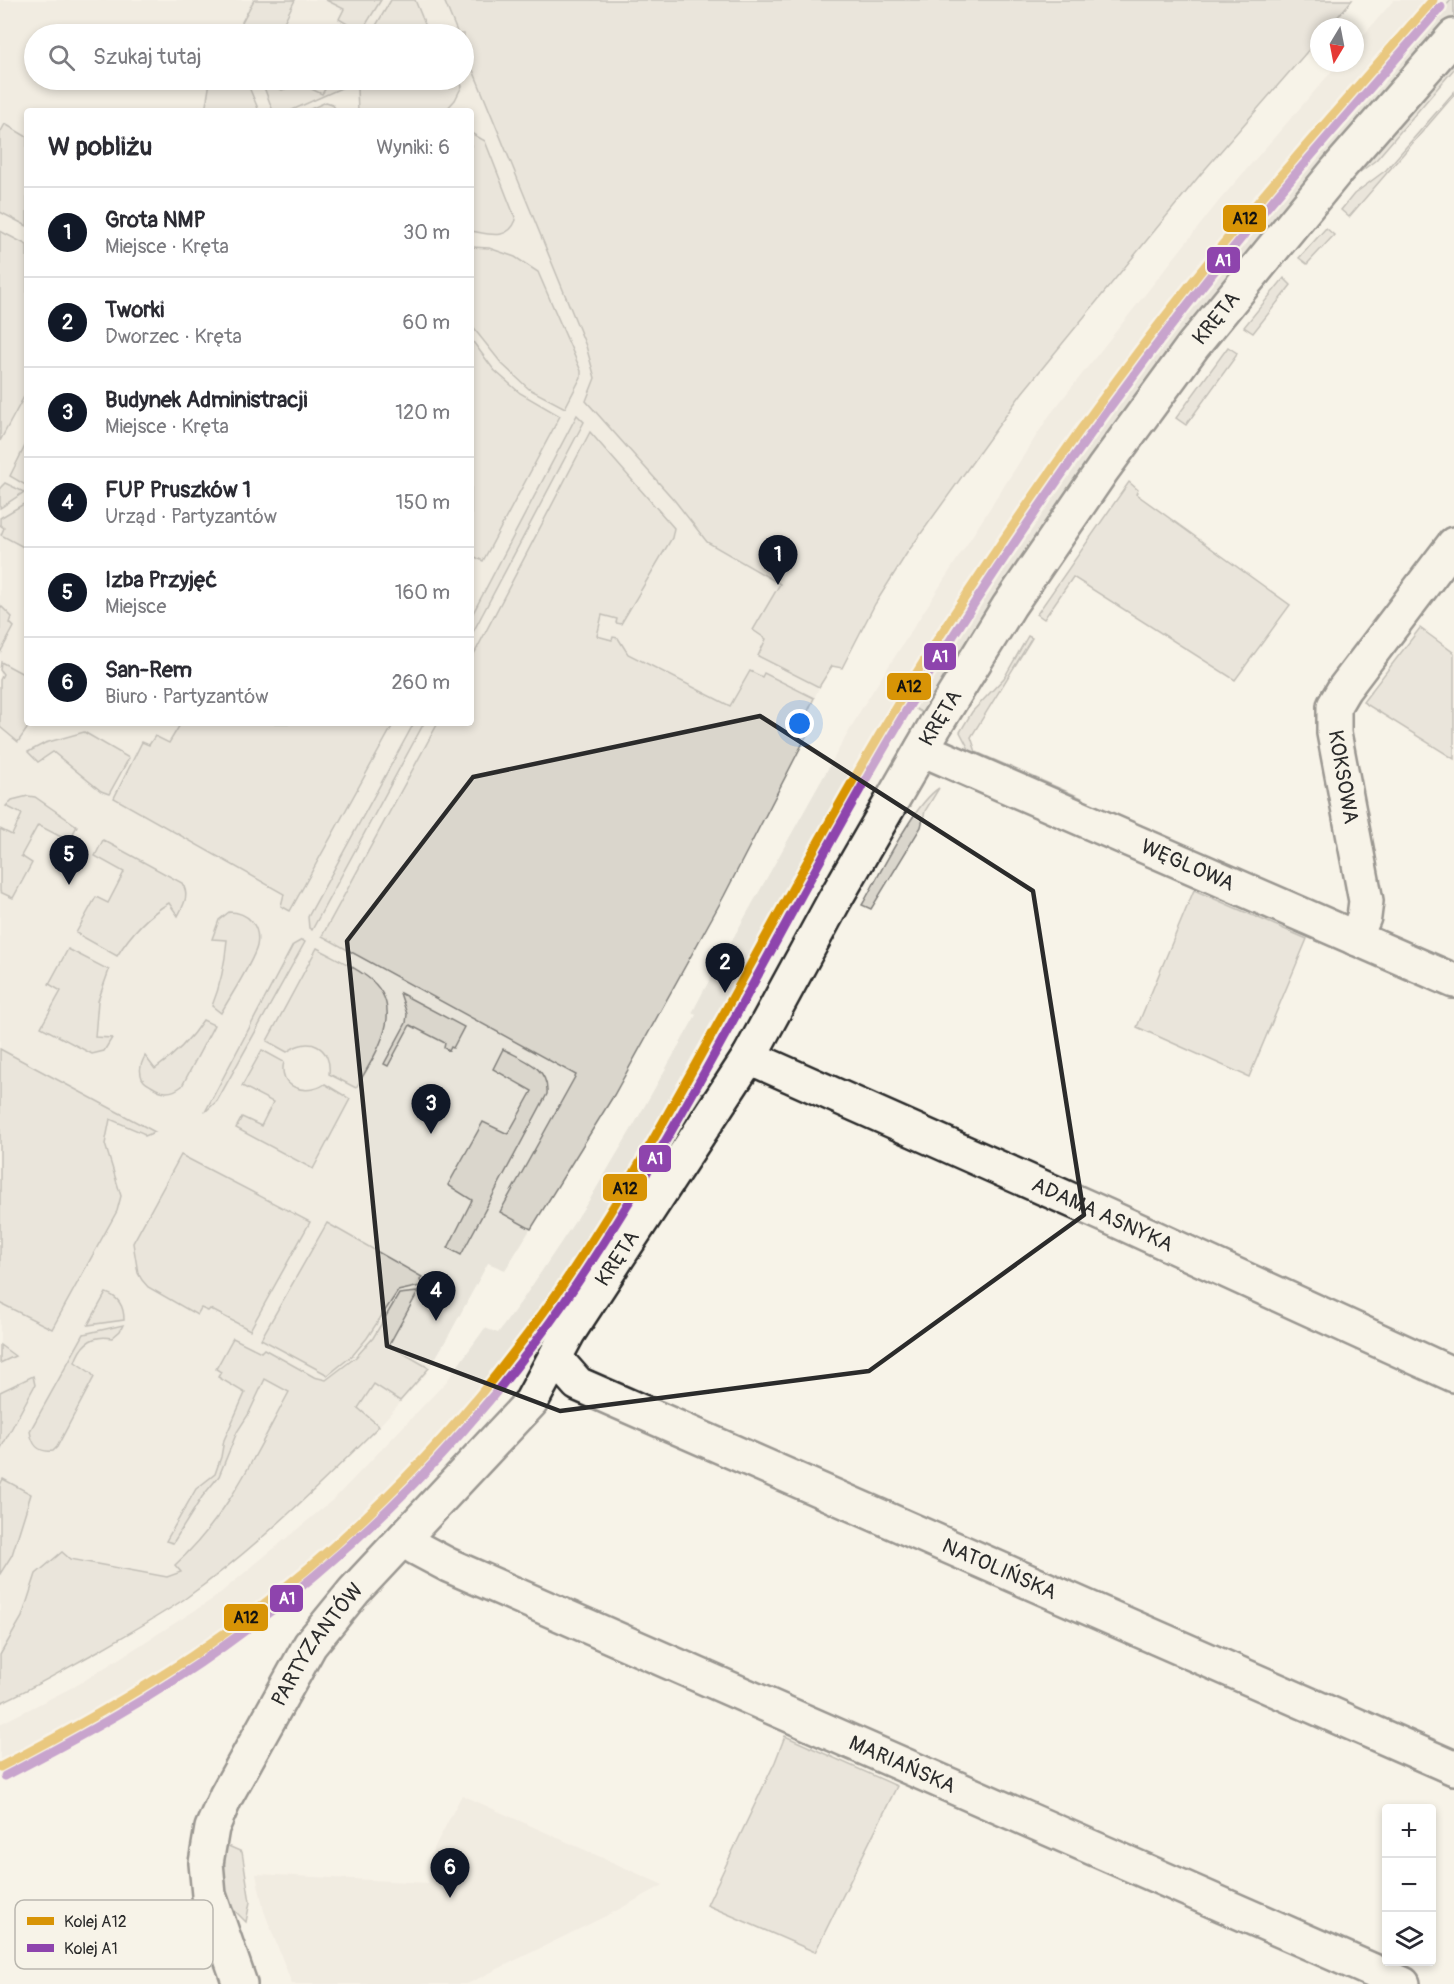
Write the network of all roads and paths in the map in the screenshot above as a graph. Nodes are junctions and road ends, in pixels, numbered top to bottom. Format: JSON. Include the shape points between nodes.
{"nodes":[{"id":1,"x":1454,"y":36,"type":"edge"},
{"id":2,"x":1454,"y":544,"type":"edge"},
{"id":3,"x":922,"y":749,"type":"junction"},
{"id":4,"x":1355,"y":938,"type":"junction"},
{"id":5,"x":1454,"y":981,"type":"edge"},
{"id":6,"x":749,"y":1057,"type":"junction"},
{"id":7,"x":555,"y":1358,"type":"junction"},
{"id":8,"x":1454,"y":1375,"type":"edge"},
{"id":9,"x":405,"y":1537,"type":"junction"},
{"id":10,"x":1454,"y":1768,"type":"edge"},
{"id":11,"x":210,"y":1900,"type":"edge"},
{"id":12,"x":213,"y":1909,"type":"edge"},
{"id":13,"x":240,"y":1984,"type":"edge"},
{"id":14,"x":1403,"y":1984,"type":"edge"}],
"edges":[{"from":1,"to":3,"type":"street","name":"KRĘTA","via":[[1337,170],[1193,346],[1009,606]]},
{"from":2,"to":4,"type":"street","name":"KOKSOWA","via":[[1334,706],[1334,733],[1366,901]]},
{"from":3,"to":4,"type":"street","name":"WĘGLOWA"},
{"from":3,"to":6,"type":"street","name":"KRĘTA"},
{"from":4,"to":5,"type":"street","name":"WĘGLOWA"},
{"from":6,"to":7,"type":"street","name":"KRĘTA"},
{"from":6,"to":8,"type":"street","name":"ADAMA ASNYKA"},
{"from":7,"to":9,"type":"street","name":"PARTYZANTÓW","via":[[521,1414]]},
{"from":7,"to":10,"type":"street","name":"NATOLIŃSKA","via":[[578,1384]]},
{"from":9,"to":11,"type":"street","name":"PARTYZANTÓW","via":[[310,1645],[226,1796],[212,1828],[206,1863]]},
{"from":9,"to":14,"type":"street","name":"MARIAŃSKA","via":[[416,1548],[448,1565]]},
{"from":12,"to":13,"type":"street","name":"PARTYZANTÓW"}]}
